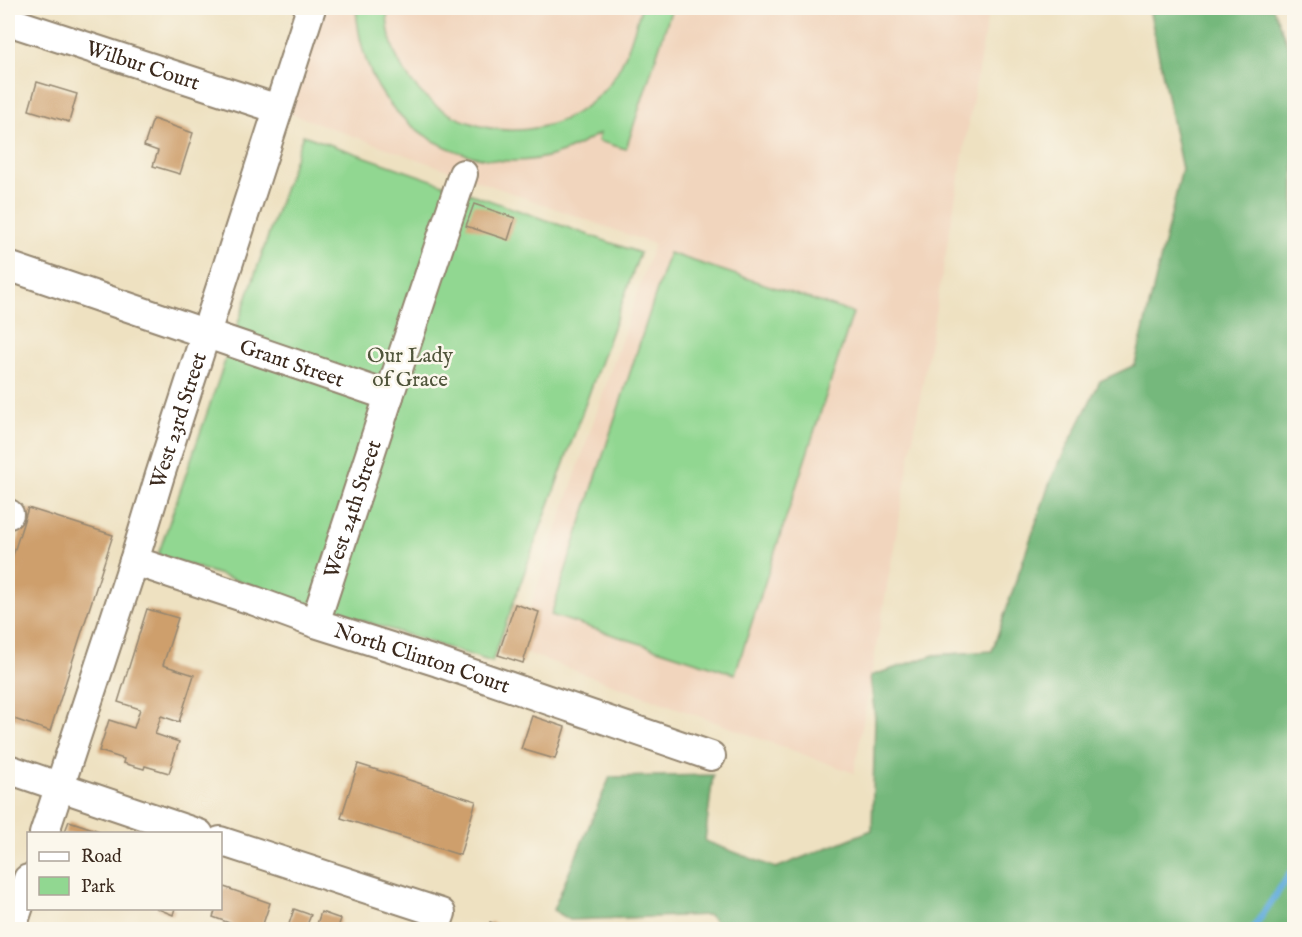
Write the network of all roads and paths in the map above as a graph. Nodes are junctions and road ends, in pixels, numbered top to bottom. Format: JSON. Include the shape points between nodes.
{"nodes":[{"id":1,"x":311,"y":8,"type":"edge"},
{"id":2,"x":8,"y":21,"type":"edge"},
{"id":3,"x":278,"y":110,"type":"junction"},
{"id":4,"x":462,"y":174,"type":"dead end"},
{"id":5,"x":9,"y":271,"type":"edge"},
{"id":6,"x":206,"y":333,"type":"junction"},
{"id":7,"x":389,"y":396,"type":"junction"},
{"id":8,"x":134,"y":561,"type":"junction"},
{"id":9,"x":315,"y":623,"type":"junction"},
{"id":10,"x":711,"y":756,"type":"dead end"},
{"id":11,"x":8,"y":769,"type":"edge"},
{"id":12,"x":60,"y":786,"type":"junction"},
{"id":13,"x":45,"y":832,"type":"edge"},
{"id":14,"x":193,"y":832,"type":"edge"},
{"id":15,"x":222,"y":842,"type":"edge"},
{"id":16,"x":27,"y":882,"type":"edge"},
{"id":17,"x":440,"y":924,"type":"edge"},
{"id":18,"x":11,"y":930,"type":"edge"}],
"edges":[{"from":1,"to":3,"type":"street","name":"West 23rd Street"},
{"from":2,"to":3,"type":"street","name":"Wilbur Court"},
{"from":3,"to":6,"type":"street","name":"West 23rd Street"},
{"from":4,"to":7,"type":"street"},
{"from":5,"to":6,"type":"street","name":"Grant Street"},
{"from":6,"to":7,"type":"street","name":"Grant Street"},
{"from":6,"to":8,"type":"street","name":"West 23rd Street"},
{"from":7,"to":9,"type":"street","name":"West 24th Street"},
{"from":8,"to":9,"type":"street","name":"North Clinton Court"},
{"from":8,"to":12,"type":"street","name":"West 23rd Street"},
{"from":9,"to":10,"type":"street","name":"North Clinton Court"},
{"from":11,"to":12,"type":"street"},
{"from":12,"to":13,"type":"street","name":"West 23rd Street"},
{"from":12,"to":14,"type":"street"},
{"from":15,"to":17,"type":"street"},
{"from":16,"to":18,"type":"street"}]}
